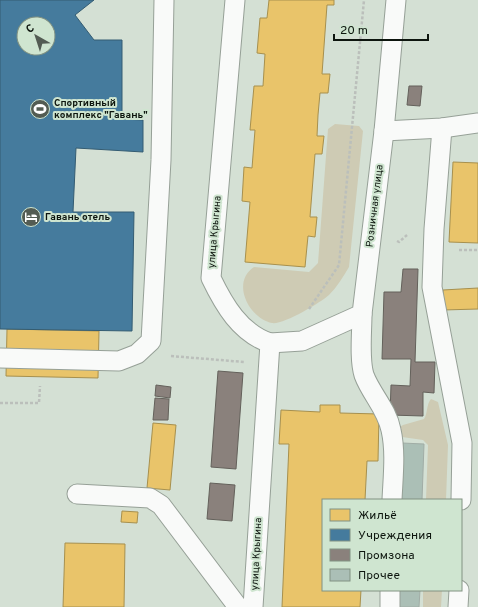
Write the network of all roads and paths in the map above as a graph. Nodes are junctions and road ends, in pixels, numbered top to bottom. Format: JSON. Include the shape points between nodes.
{"nodes":[{"id":1,"x":164,"y":0,"type":"edge"},
{"id":2,"x":235,"y":0,"type":"edge"},
{"id":3,"x":364,"y":0,"type":"edge"},
{"id":4,"x":396,"y":0,"type":"edge"},
{"id":5,"x":478,"y":123,"type":"edge"},
{"id":6,"x":442,"y":128,"type":"junction"},
{"id":7,"x":384,"y":131,"type":"junction"},
{"id":8,"x":362,"y":314,"type":"junction"},
{"id":9,"x":151,"y":341,"type":"junction"},
{"id":10,"x":277,"y":343,"type":"junction"},
{"id":11,"x":0,"y":358,"type":"edge"},
{"id":12,"x":268,"y":365,"type":"junction"},
{"id":13,"x":0,"y":403,"type":"edge"},
{"id":14,"x":39,"y":403,"type":"dead end"},
{"id":15,"x":77,"y":494,"type":"dead end"},
{"id":16,"x":392,"y":499,"type":"edge"},
{"id":17,"x":461,"y":499,"type":"edge"},
{"id":18,"x":390,"y":591,"type":"edge"},
{"id":19,"x":459,"y":591,"type":"edge"},
{"id":20,"x":238,"y":607,"type":"edge"},
{"id":21,"x":254,"y":607,"type":"edge"},
{"id":22,"x":390,"y":607,"type":"edge"},
{"id":23,"x":458,"y":607,"type":"edge"}],
"edges":[{"from":1,"to":9,"type":"lane","via":[[161,160]]},
{"from":2,"to":10,"type":"lane","name":"улица Крыгина","via":[[211,278],[221,298],[251,335]]},
{"from":3,"to":10,"type":"path","via":[[339,265]]},
{"from":4,"to":7,"type":"lane","name":"Розничная улица"},
{"from":5,"to":6,"type":"lane"},
{"from":6,"to":7,"type":"lane"},
{"from":6,"to":17,"type":"lane","via":[[432,286],[462,443]]},
{"from":7,"to":8,"type":"lane","name":"Розничная улица"},
{"from":8,"to":10,"type":"lane","via":[[302,341]]},
{"from":8,"to":16,"type":"lane","name":"Розничная улица","via":[[364,375],[382,406],[394,443]]},
{"from":9,"to":11,"type":"lane","via":[[137,354],[119,361]]},
{"from":9,"to":12,"type":"path","via":[[166,343],[164,355]]},
{"from":10,"to":12,"type":"lane","name":"улица Крыгина"},
{"from":12,"to":21,"type":"lane","name":"улица Крыгина"},
{"from":13,"to":14,"type":"path"},
{"from":15,"to":20,"type":"lane","via":[[150,498],[161,505]]},
{"from":18,"to":22,"type":"lane"},
{"from":19,"to":23,"type":"lane"}]}
